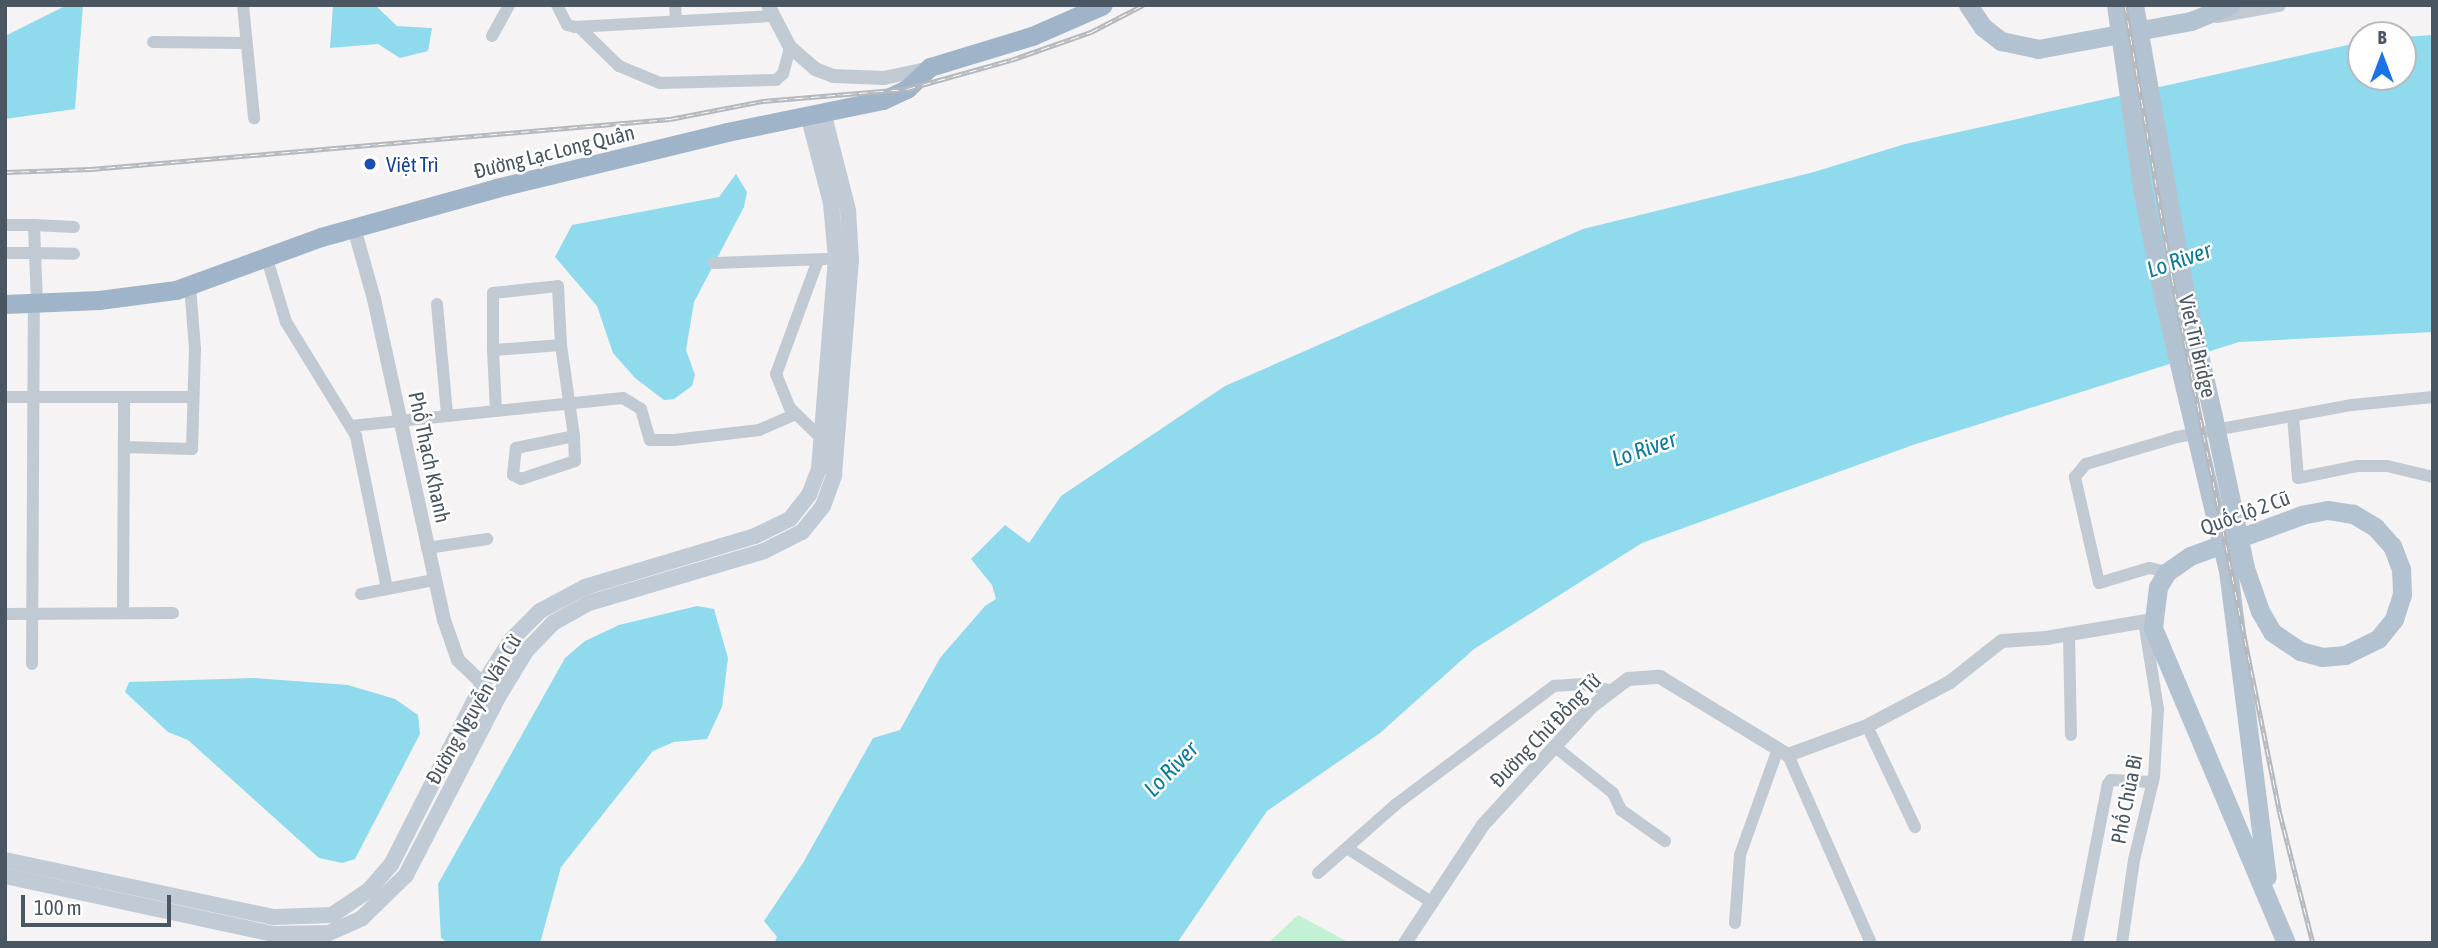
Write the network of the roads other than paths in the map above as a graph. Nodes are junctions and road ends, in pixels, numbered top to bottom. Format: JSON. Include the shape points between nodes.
{"nodes":[{"id":1,"x":243,"y":5,"type":"edge"},
{"id":2,"x":509,"y":5,"type":"edge"},
{"id":3,"x":557,"y":5,"type":"edge"},
{"id":4,"x":675,"y":5,"type":"edge"},
{"id":5,"x":1103,"y":5,"type":"edge"},
{"id":6,"x":1969,"y":5,"type":"edge"},
{"id":7,"x":2116,"y":5,"type":"edge"},
{"id":8,"x":2134,"y":5,"type":"edge"},
{"id":9,"x":2230,"y":5,"type":"edge"},
{"id":10,"x":2279,"y":5,"type":"edge"},
{"id":11,"x":770,"y":10,"type":"edge"},
{"id":12,"x":676,"y":21,"type":"junction"},
{"id":13,"x":2191,"y":21,"type":"junction"},
{"id":14,"x":579,"y":27,"type":"junction"},
{"id":15,"x":492,"y":36,"type":"dead end"},
{"id":16,"x":153,"y":42,"type":"dead end"},
{"id":17,"x":246,"y":43,"type":"junction"},
{"id":18,"x":790,"y":47,"type":"junction"},
{"id":19,"x":930,"y":68,"type":"junction"},
{"id":20,"x":815,"y":113,"type":"junction"},
{"id":21,"x":254,"y":118,"type":"dead end"},
{"id":22,"x":5,"y":225,"type":"edge"},
{"id":23,"x":34,"y":225,"type":"junction"},
{"id":24,"x":74,"y":227,"type":"dead end"},
{"id":25,"x":354,"y":228,"type":"junction"},
{"id":26,"x":5,"y":253,"type":"edge"},
{"id":27,"x":35,"y":253,"type":"junction"},
{"id":28,"x":74,"y":254,"type":"dead end"},
{"id":29,"x":267,"y":259,"type":"junction"},
{"id":30,"x":836,"y":259,"type":"junction"},
{"id":31,"x":818,"y":260,"type":"junction"},
{"id":32,"x":714,"y":263,"type":"dead end"},
{"id":33,"x":190,"y":286,"type":"junction"},
{"id":34,"x":35,"y":303,"type":"junction"},
{"id":35,"x":5,"y":304,"type":"edge"},
{"id":36,"x":437,"y":304,"type":"dead end"},
{"id":37,"x":838,"y":343,"type":"junction"},
{"id":38,"x":561,"y":345,"type":"junction"},
{"id":39,"x":493,"y":350,"type":"junction"},
{"id":40,"x":5,"y":397,"type":"edge"},
{"id":41,"x":33,"y":397,"type":"junction"},
{"id":42,"x":124,"y":397,"type":"junction"},
{"id":43,"x":193,"y":397,"type":"junction"},
{"id":44,"x":2433,"y":397,"type":"edge"},
{"id":45,"x":569,"y":403,"type":"junction"},
{"id":46,"x":496,"y":411,"type":"junction"},
{"id":47,"x":447,"y":414,"type":"junction"},
{"id":48,"x":796,"y":414,"type":"junction"},
{"id":49,"x":2293,"y":416,"type":"junction"},
{"id":50,"x":401,"y":418,"type":"junction"},
{"id":51,"x":351,"y":426,"type":"junction"},
{"id":52,"x":574,"y":436,"type":"junction"},
{"id":53,"x":821,"y":439,"type":"junction"},
{"id":54,"x":124,"y":447,"type":"junction"},
{"id":55,"x":2433,"y":477,"type":"edge"},
{"id":56,"x":487,"y":539,"type":"dead end"},
{"id":57,"x":427,"y":548,"type":"junction"},
{"id":58,"x":2236,"y":569,"type":"junction"},
{"id":59,"x":2167,"y":572,"type":"junction"},
{"id":60,"x":434,"y":580,"type":"junction"},
{"id":61,"x":387,"y":589,"type":"junction"},
{"id":62,"x":360,"y":594,"type":"dead end"},
{"id":63,"x":173,"y":613,"type":"dead end"},
{"id":64,"x":5,"y":614,"type":"edge"},
{"id":65,"x":33,"y":614,"type":"junction"},
{"id":66,"x":123,"y":614,"type":"junction"},
{"id":67,"x":2148,"y":621,"type":"junction"},
{"id":68,"x":2069,"y":634,"type":"junction"},
{"id":69,"x":32,"y":664,"type":"dead end"},
{"id":70,"x":483,"y":684,"type":"junction"},
{"id":71,"x":1613,"y":691,"type":"junction"},
{"id":72,"x":1867,"y":726,"type":"junction"},
{"id":73,"x":2071,"y":735,"type":"dead end"},
{"id":74,"x":1554,"y":746,"type":"junction"},
{"id":75,"x":1783,"y":752,"type":"junction"},
{"id":76,"x":2153,"y":782,"type":"junction"},
{"id":77,"x":1915,"y":827,"type":"dead end"},
{"id":78,"x":1665,"y":841,"type":"dead end"},
{"id":79,"x":1347,"y":848,"type":"junction"},
{"id":80,"x":5,"y":860,"type":"edge"},
{"id":81,"x":1318,"y":873,"type":"dead end"},
{"id":82,"x":5,"y":876,"type":"edge"},
{"id":83,"x":2269,"y":896,"type":"junction"},
{"id":84,"x":1431,"y":902,"type":"junction"},
{"id":85,"x":1735,"y":923,"type":"dead end"},
{"id":86,"x":1406,"y":942,"type":"edge"},
{"id":87,"x":1871,"y":943,"type":"edge"},
{"id":88,"x":2077,"y":943,"type":"edge"},
{"id":89,"x":2122,"y":943,"type":"edge"},
{"id":90,"x":2286,"y":943,"type":"edge"}],
"edges":[{"from":1,"to":17,"type":"street"},
{"from":2,"to":15,"type":"street"},
{"from":3,"to":14,"type":"street","via":[[567,25]]},
{"from":4,"to":12,"type":"street"},
{"from":5,"to":19,"type":"highway","name":"Đường Lạc Long Quân","via":[[1032,36]]},
{"from":6,"to":13,"type":"main road","via":[[1990,33],[2022,48],[2048,48]]},
{"from":7,"to":58,"type":"main road","name":"Viet Tri Bridge","via":[[2142,188],[2164,300]]},
{"from":8,"to":58,"type":"main road","name":"Viet Tri Bridge"},
{"from":9,"to":13,"type":"main road"},
{"from":10,"to":13,"type":"street"},
{"from":11,"to":12,"type":"street"},
{"from":11,"to":18,"type":"street"},
{"from":12,"to":14,"type":"street"},
{"from":14,"to":18,"type":"street","via":[[619,66],[660,83],[776,80],[783,74]]},
{"from":16,"to":17,"type":"street"},
{"from":17,"to":21,"type":"street"},
{"from":18,"to":19,"type":"street","via":[[815,69],[833,76],[884,78]]},
{"from":19,"to":20,"type":"highway","name":"Đường Lạc Long Quân","via":[[907,89],[883,100]]},
{"from":20,"to":25,"type":"highway","name":"Đường Lạc Long Quân","via":[[496,188]]},
{"from":20,"to":30,"type":"main road","name":"Đường Nguyễn Văn Cừ"},
{"from":20,"to":37,"type":"main road","name":"Đường Nguyễn Văn Cừ","via":[[850,231]]},
{"from":22,"to":23,"type":"street"},
{"from":23,"to":24,"type":"street"},
{"from":23,"to":27,"type":"street"},
{"from":25,"to":29,"type":"highway","name":"Đường Lạc Long Quân"},
{"from":25,"to":50,"type":"street","name":"Phố Thạch Khanh"},
{"from":26,"to":27,"type":"street"},
{"from":27,"to":28,"type":"street"},
{"from":27,"to":34,"type":"street"},
{"from":29,"to":33,"type":"highway","name":"Đường Lạc Long Quân"},
{"from":29,"to":51,"type":"street","via":[[286,322]]},
{"from":30,"to":31,"type":"street"},
{"from":30,"to":37,"type":"main road","name":"Đường Nguyễn Văn Cừ"},
{"from":31,"to":32,"type":"street"},
{"from":31,"to":48,"type":"street","via":[[776,374],[783,398]]},
{"from":33,"to":34,"type":"highway","name":"Đường Lạc Long Quân","via":[[123,298]]},
{"from":33,"to":43,"type":"street"},
{"from":34,"to":35,"type":"highway","name":"Đường Lạc Long Quân"},
{"from":34,"to":41,"type":"street"},
{"from":36,"to":47,"type":"street"},
{"from":37,"to":53,"type":"main road","name":"Đường Nguyễn Văn Cừ"},
{"from":37,"to":82,"type":"main road","name":"Đường Nguyễn Văn Cừ","via":[[834,475],[813,521],[787,542],[764,551],[589,603],[538,636],[500,694],[406,875],[362,918],[329,933],[274,934]]},
{"from":38,"to":39,"type":"street"},
{"from":38,"to":39,"type":"street","via":[[563,284],[494,291]]},
{"from":38,"to":45,"type":"street"},
{"from":39,"to":46,"type":"street"},
{"from":40,"to":41,"type":"street"},
{"from":41,"to":42,"type":"street"},
{"from":41,"to":65,"type":"street"},
{"from":42,"to":43,"type":"street"},
{"from":42,"to":54,"type":"street"},
{"from":43,"to":54,"type":"street","via":[[192,449]]},
{"from":44,"to":49,"type":"street"},
{"from":45,"to":46,"type":"street"},
{"from":45,"to":48,"type":"street","via":[[630,399],[641,410],[650,440],[760,430]]},
{"from":45,"to":52,"type":"street"},
{"from":46,"to":47,"type":"street"},
{"from":47,"to":50,"type":"street"},
{"from":48,"to":53,"type":"street"},
{"from":49,"to":55,"type":"street","via":[[2298,478],[2357,466],[2387,466]]},
{"from":49,"to":59,"type":"street","via":[[2177,438],[2080,470],[2075,477],[2099,583],[2149,568]]},
{"from":50,"to":51,"type":"street"},
{"from":50,"to":57,"type":"street","name":"Phố Thạch Khanh"},
{"from":51,"to":61,"type":"street"},
{"from":52,"to":52,"type":"street","via":[[516,449],[513,475],[521,479],[572,465]]},
{"from":53,"to":70,"type":"main road","name":"Đường Nguyễn Văn Cừ","via":[[816,479],[790,519],[755,536],[562,597],[525,624]]},
{"from":54,"to":66,"type":"street"},
{"from":56,"to":57,"type":"street"},
{"from":57,"to":60,"type":"street","name":"Phố Thạch Khanh"},
{"from":58,"to":59,"type":"main road","name":"Quốc lộ 2 Cũ","via":[[2272,632],[2300,651],[2322,657],[2356,652],[2378,639],[2394,619],[2402,595],[2401,569],[2384,535],[2364,519],[2340,511],[2302,515],[2190,555]]},
{"from":58,"to":83,"type":"main road"},
{"from":59,"to":67,"type":"main road"},
{"from":60,"to":61,"type":"street"},
{"from":60,"to":70,"type":"street","name":"Phố Thạch Khanh","via":[[455,653]]},
{"from":61,"to":62,"type":"street"},
{"from":63,"to":66,"type":"street"},
{"from":64,"to":65,"type":"street"},
{"from":65,"to":66,"type":"street"},
{"from":65,"to":69,"type":"street"},
{"from":67,"to":68,"type":"street"},
{"from":67,"to":76,"type":"street","name":"Phố Chùa Bi","via":[[2158,709]]},
{"from":67,"to":83,"type":"main road"},
{"from":68,"to":72,"type":"street","via":[[2002,641],[1950,682]]},
{"from":68,"to":73,"type":"street"},
{"from":70,"to":80,"type":"main road","name":"Đường Nguyễn Văn Cừ","via":[[391,865],[369,890],[332,915],[274,917]]},
{"from":71,"to":74,"type":"street","name":"Đường Chử Đồng Tử"},
{"from":71,"to":75,"type":"street","name":"Đường Chử Đồng Tử","via":[[1628,679],[1660,677]]},
{"from":71,"to":79,"type":"street","via":[[1583,684],[1554,686],[1395,805]]},
{"from":72,"to":75,"type":"street"},
{"from":72,"to":77,"type":"street"},
{"from":74,"to":78,"type":"street","via":[[1613,793],[1621,810]]},
{"from":74,"to":84,"type":"street","name":"Đường Chử Đồng Tử","via":[[1483,825]]},
{"from":75,"to":85,"type":"street","via":[[1740,855]]},
{"from":75,"to":87,"type":"street"},
{"from":76,"to":88,"type":"street","via":[[2110,780],[2108,784]]},
{"from":76,"to":89,"type":"street","name":"Phố Chùa Bi","via":[[2134,860]]},
{"from":79,"to":81,"type":"street"},
{"from":79,"to":84,"type":"street"},
{"from":83,"to":90,"type":"main road"},
{"from":84,"to":86,"type":"street","name":"Đường Chử Đồng Tử"}]}
